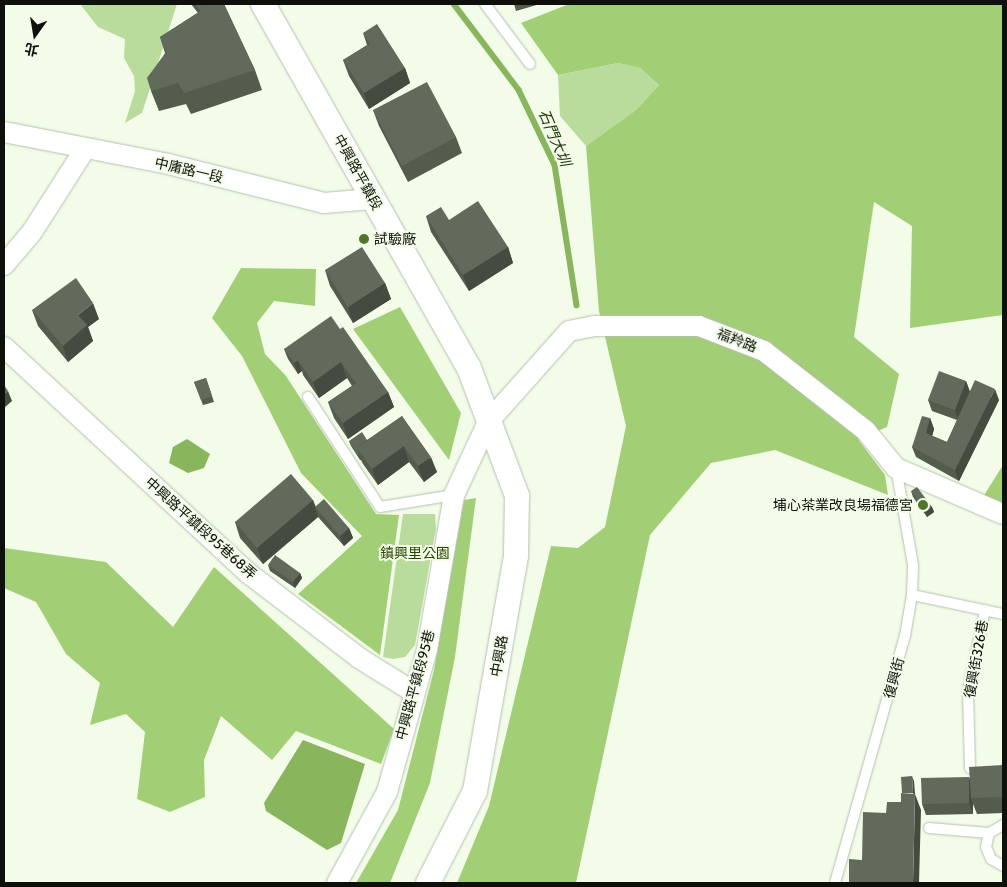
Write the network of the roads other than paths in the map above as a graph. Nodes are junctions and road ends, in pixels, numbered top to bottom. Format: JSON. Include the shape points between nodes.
{"nodes":[{"id":1,"x":263,"y":4,"type":"edge"},
{"id":2,"x":485,"y":4,"type":"edge"},
{"id":3,"x":530,"y":64,"type":"dead end"},
{"id":4,"x":4,"y":132,"type":"edge"},
{"id":5,"x":85,"y":149,"type":"junction"},
{"id":6,"x":373,"y":199,"type":"junction"},
{"id":7,"x":4,"y":265,"type":"edge"},
{"id":8,"x":4,"y":347,"type":"edge"},
{"id":9,"x":308,"y":397,"type":"dead end"},
{"id":10,"x":488,"y":422,"type":"junction"},
{"id":11,"x":896,"y":468,"type":"junction"},
{"id":12,"x":454,"y":495,"type":"junction"},
{"id":13,"x":1003,"y":514,"type":"edge"},
{"id":14,"x":912,"y":595,"type":"junction"},
{"id":15,"x":985,"y":610,"type":"junction"},
{"id":16,"x":1003,"y":614,"type":"edge"},
{"id":17,"x":412,"y":691,"type":"junction"},
{"id":18,"x":970,"y":768,"type":"edge"},
{"id":19,"x":1003,"y":825,"type":"edge"},
{"id":20,"x":929,"y":828,"type":"dead end"},
{"id":21,"x":989,"y":834,"type":"junction"},
{"id":22,"x":1003,"y":866,"type":"edge"},
{"id":23,"x":337,"y":883,"type":"edge"},
{"id":24,"x":428,"y":883,"type":"edge"},
{"id":25,"x":835,"y":883,"type":"edge"}],
"edges":[{"from":1,"to":6,"type":"street","name":"中興路平鎮段"},
{"from":2,"to":3,"type":"lane"},
{"from":4,"to":5,"type":"street","name":"中庸路一段"},
{"from":5,"to":6,"type":"street","name":"中庸路一段","via":[[168,164],[324,203]]},
{"from":5,"to":7,"type":"street","via":[[32,232]]},
{"from":6,"to":10,"type":"street","name":"中興路平鎮段","via":[[469,368]]},
{"from":8,"to":17,"type":"street","name":"中興路平鎮段95巷68弄","via":[[248,573],[359,658]]},
{"from":9,"to":12,"type":"lane","via":[[380,507]]},
{"from":10,"to":11,"type":"street","name":"福羚路","via":[[568,331],[595,326],[699,326],[764,351],[866,431]]},
{"from":10,"to":12,"type":"street","name":"中興路平鎮段95巷"},
{"from":10,"to":24,"type":"street","name":"中興路","via":[[517,496],[516,556],[475,791]]},
{"from":11,"to":13,"type":"street","name":"福羚路"},
{"from":11,"to":14,"type":"lane","name":"復興街","via":[[912,566]]},
{"from":12,"to":17,"type":"street","name":"中興路平鎮段95巷","via":[[427,650]]},
{"from":14,"to":15,"type":"lane","name":"復興街326巷"},
{"from":14,"to":25,"type":"lane","name":"復興街","via":[[896,672]]},
{"from":15,"to":16,"type":"lane","name":"復興街326巷"},
{"from":15,"to":18,"type":"lane","name":"復興街326巷","via":[[968,691]]},
{"from":17,"to":23,"type":"street","name":"中興路平鎮段95巷","via":[[387,792]]},
{"from":19,"to":21,"type":"lane"},
{"from":20,"to":21,"type":"lane"},
{"from":21,"to":22,"type":"lane","via":[[988,854]]}]}
